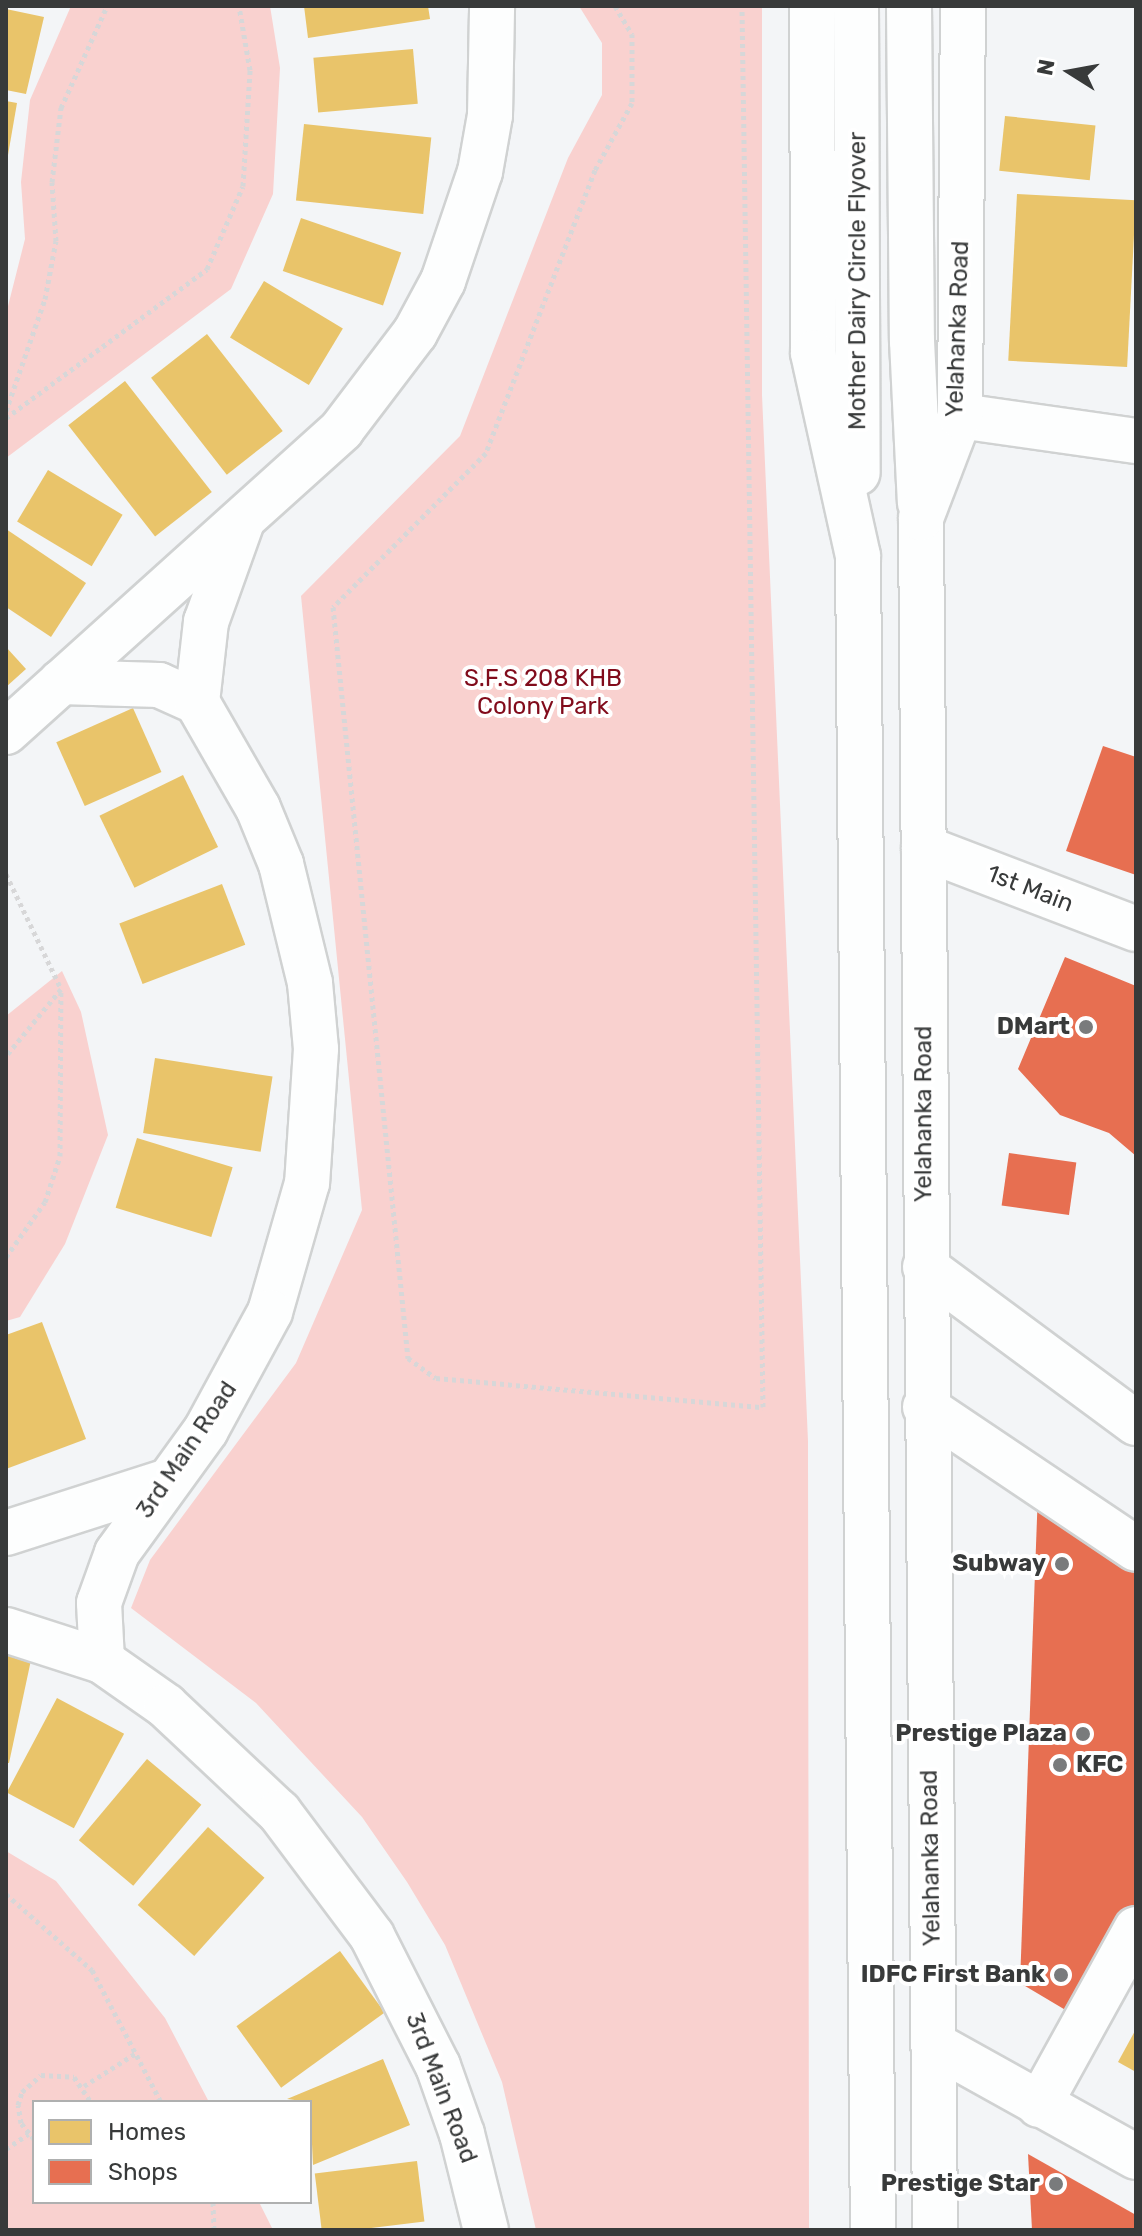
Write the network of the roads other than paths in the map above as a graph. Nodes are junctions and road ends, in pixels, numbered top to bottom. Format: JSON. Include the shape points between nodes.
{"nodes":[{"id":1,"x":492,"y":6,"type":"edge"},
{"id":2,"x":812,"y":6,"type":"edge"},
{"id":3,"x":856,"y":6,"type":"edge"},
{"id":4,"x":909,"y":6,"type":"edge"},
{"id":5,"x":963,"y":6,"type":"edge"},
{"id":6,"x":960,"y":416,"type":"junction"},
{"id":7,"x":1136,"y":441,"type":"edge"},
{"id":8,"x":250,"y":507,"type":"junction"},
{"id":9,"x":921,"y":518,"type":"junction"},
{"id":10,"x":858,"y":556,"type":"junction"},
{"id":11,"x":61,"y":682,"type":"junction"},
{"id":12,"x":197,"y":702,"type":"junction"},
{"id":13,"x":6,"y":732,"type":"edge"},
{"id":14,"x":924,"y":848,"type":"junction"},
{"id":15,"x":1136,"y":929,"type":"edge"},
{"id":16,"x":925,"y":1267,"type":"junction"},
{"id":17,"x":925,"y":1407,"type":"junction"},
{"id":18,"x":1136,"y":1423,"type":"edge"},
{"id":19,"x":165,"y":1482,"type":"junction"},
{"id":20,"x":6,"y":1533,"type":"edge"},
{"id":21,"x":1136,"y":1549,"type":"edge"},
{"id":22,"x":6,"y":1630,"type":"edge"},
{"id":23,"x":102,"y":1661,"type":"junction"},
{"id":24,"x":1136,"y":1929,"type":"edge"},
{"id":25,"x":933,"y":2044,"type":"junction"},
{"id":26,"x":1039,"y":2105,"type":"junction"},
{"id":27,"x":1136,"y":2157,"type":"edge"},
{"id":28,"x":486,"y":2230,"type":"edge"},
{"id":29,"x":873,"y":2230,"type":"edge"},
{"id":30,"x":935,"y":2230,"type":"edge"}],
"edges":[{"from":1,"to":8,"type":"main road","via":[[491,101],[482,158],[443,281],[415,333],[342,429]]},
{"from":2,"to":10,"type":"main road","via":[[813,353]]},
{"from":3,"to":10,"type":"main road","name":"Mother Dairy Circle Flyover"},
{"from":4,"to":9,"type":"main road","via":[[912,341]]},
{"from":5,"to":6,"type":"main road","name":"Yelahanka Road"},
{"from":6,"to":7,"type":"main road"},
{"from":6,"to":9,"type":"main road","name":"Yelahanka Road"},
{"from":8,"to":11,"type":"main road"},
{"from":8,"to":12,"type":"main road","via":[[235,535],[206,622]]},
{"from":9,"to":14,"type":"main road","name":"Yelahanka Road"},
{"from":10,"to":29,"type":"main road"},
{"from":11,"to":12,"type":"main road","via":[[159,685]]},
{"from":11,"to":13,"type":"main road"},
{"from":12,"to":19,"type":"main road","name":"3rd Main Road","via":[[258,808],[298,923],[316,1049],[315,1117],[292,1248],[270,1312],[206,1430]]},
{"from":14,"to":15,"type":"main road","name":"1st Main"},
{"from":14,"to":16,"type":"main road","name":"Yelahanka Road"},
{"from":16,"to":17,"type":"main road","name":"Yelahanka Road"},
{"from":16,"to":18,"type":"main road"},
{"from":17,"to":21,"type":"main road"},
{"from":17,"to":25,"type":"main road","name":"Yelahanka Road"},
{"from":19,"to":20,"type":"main road"},
{"from":19,"to":23,"type":"main road","name":"3rd Main Road","via":[[117,1553],[99,1603]]},
{"from":22,"to":23,"type":"main road"},
{"from":23,"to":28,"type":"main road","name":"3rd Main Road","via":[[166,1706],[247,1779],[328,1872],[363,1923],[438,2066]]},
{"from":24,"to":26,"type":"main road"},
{"from":25,"to":26,"type":"main road"},
{"from":25,"to":30,"type":"main road","name":"Yelahanka Road"},
{"from":26,"to":27,"type":"main road"}]}
